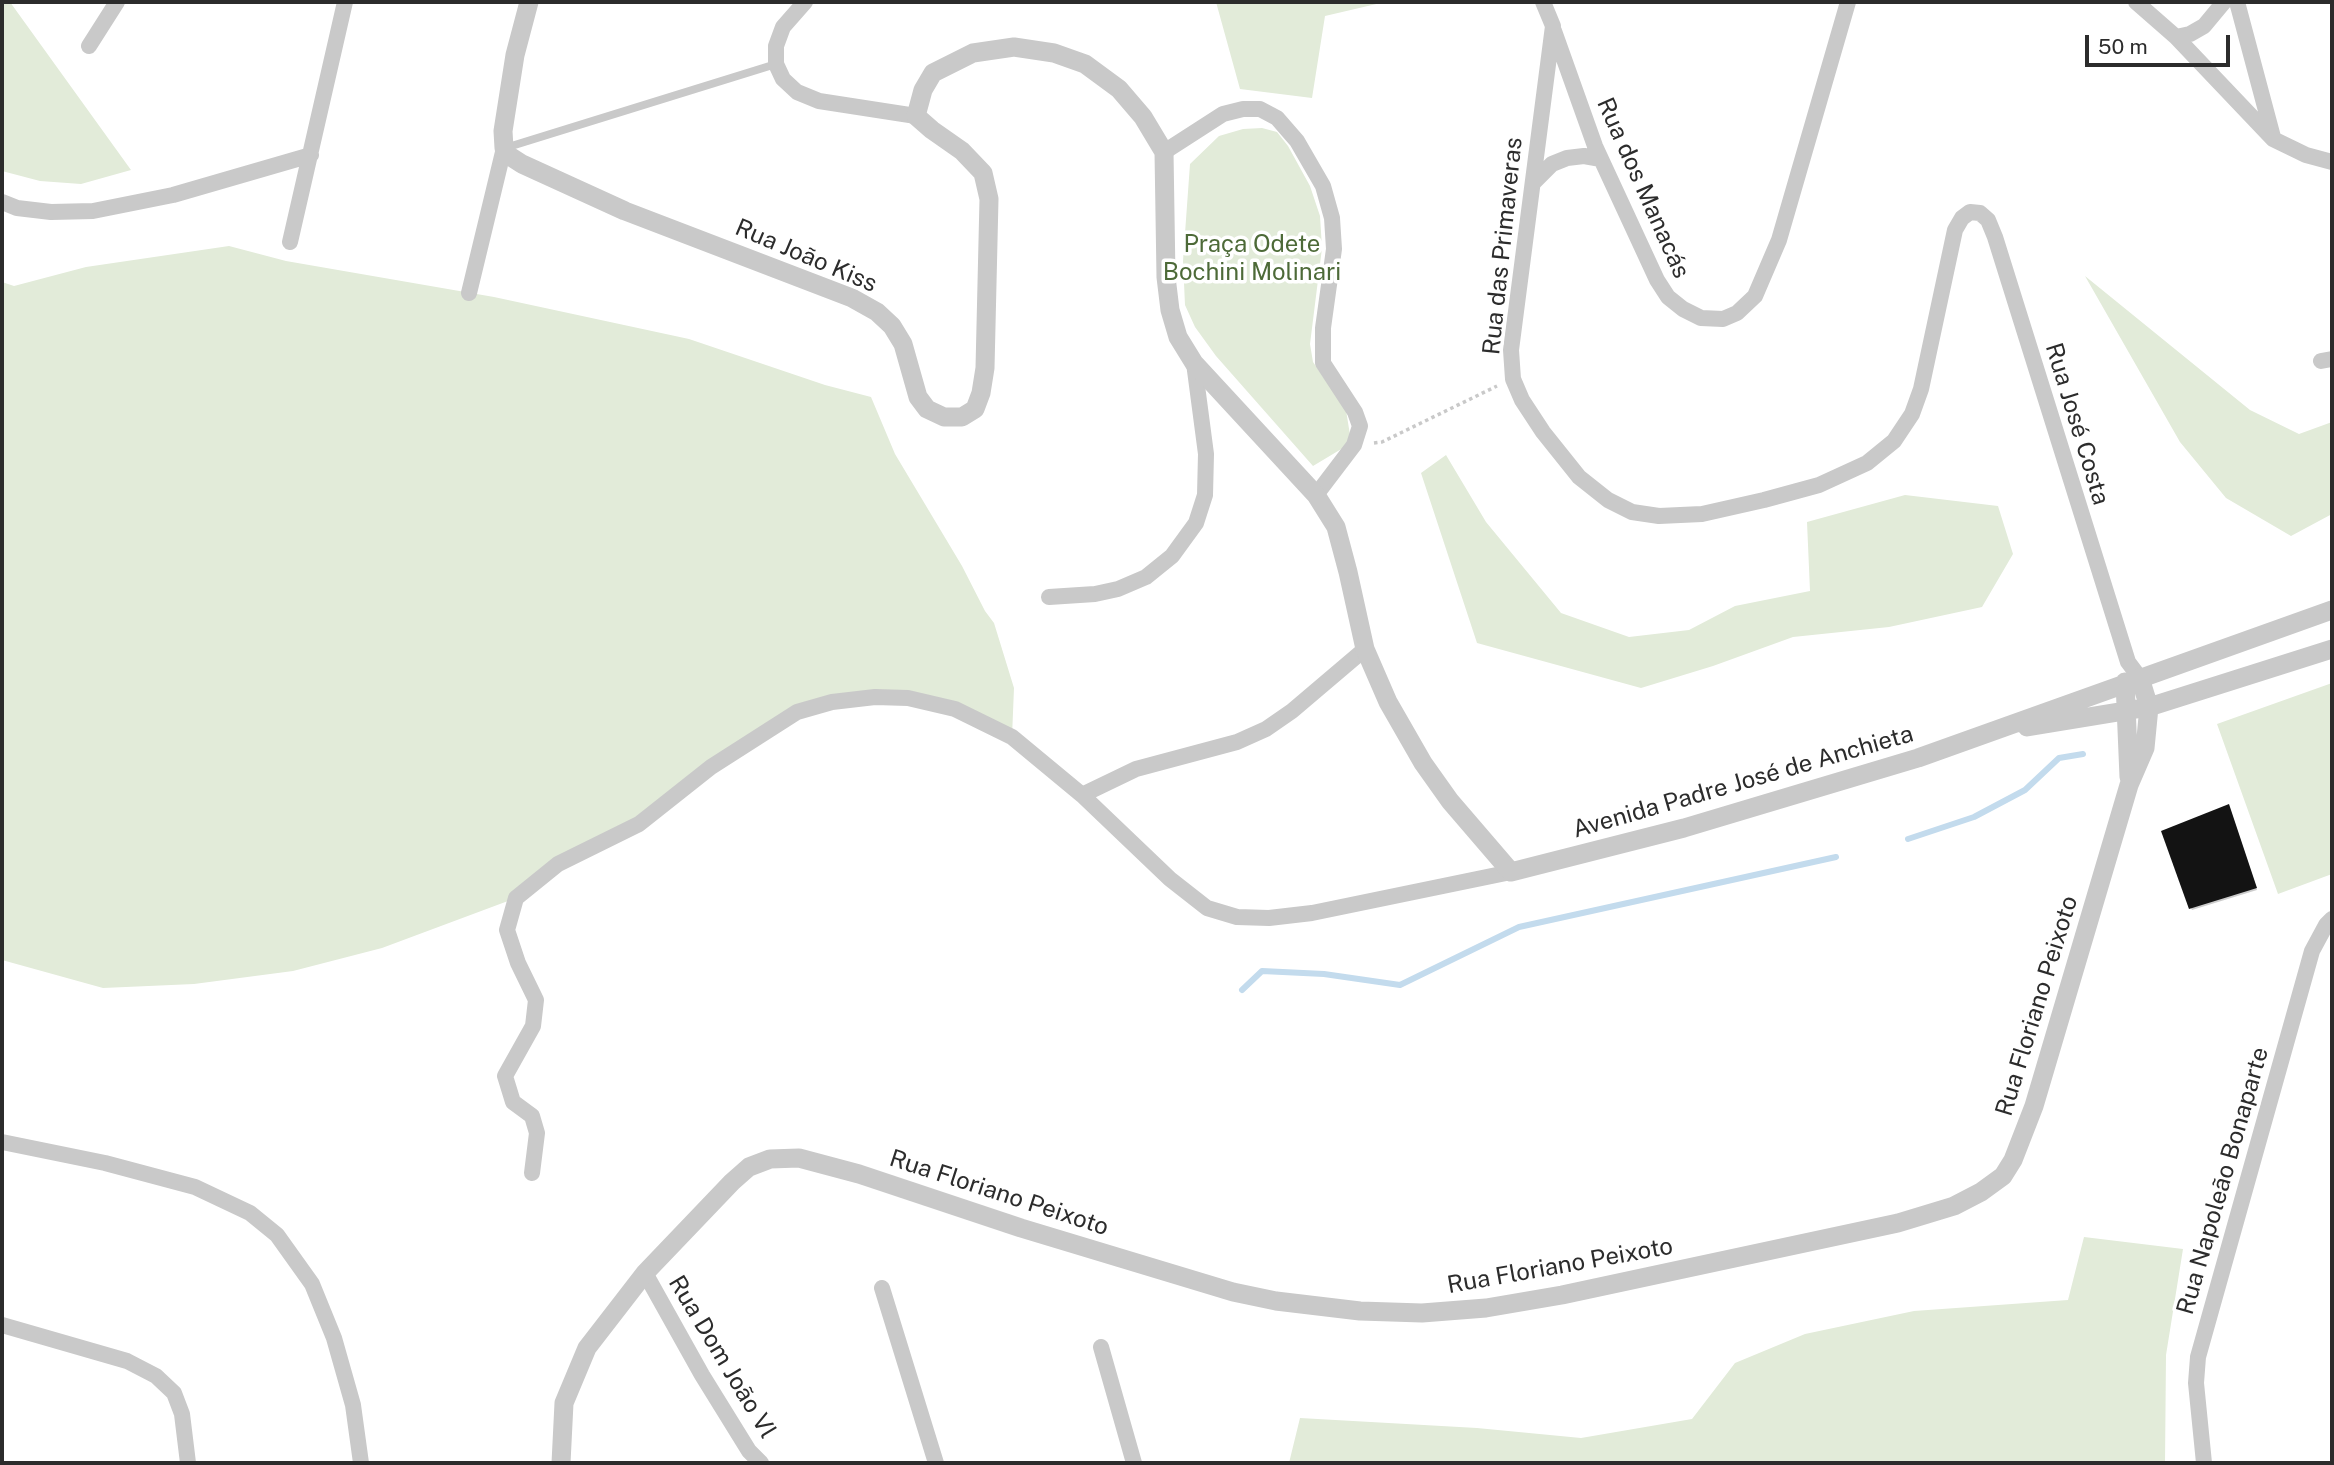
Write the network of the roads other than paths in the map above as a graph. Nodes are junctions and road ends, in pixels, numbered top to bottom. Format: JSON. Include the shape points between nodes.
{"nodes":[{"id":1,"x":117,"y":2,"type":"edge"},
{"id":2,"x":345,"y":2,"type":"edge"},
{"id":3,"x":529,"y":2,"type":"edge"},
{"id":4,"x":805,"y":2,"type":"edge"},
{"id":5,"x":1543,"y":2,"type":"edge"},
{"id":6,"x":1848,"y":2,"type":"edge"},
{"id":7,"x":2136,"y":2,"type":"edge"},
{"id":8,"x":2224,"y":2,"type":"edge"},
{"id":9,"x":2237,"y":2,"type":"edge"},
{"id":10,"x":1553,"y":26,"type":"junction"},
{"id":11,"x":2176,"y":37,"type":"junction"},
{"id":12,"x":89,"y":46,"type":"dead end"},
{"id":13,"x":776,"y":64,"type":"junction"},
{"id":14,"x":916,"y":116,"type":"junction"},
{"id":15,"x":2273,"y":139,"type":"junction"},
{"id":16,"x":504,"y":148,"type":"junction"},
{"id":17,"x":1164,"y":152,"type":"junction"},
{"id":18,"x":311,"y":155,"type":"junction"},
{"id":19,"x":1601,"y":159,"type":"junction"},
{"id":20,"x":2332,"y":162,"type":"edge"},
{"id":21,"x":1533,"y":183,"type":"junction"},
{"id":22,"x":2,"y":202,"type":"edge"},
{"id":23,"x":1970,"y":212,"type":"joint"},
{"id":24,"x":290,"y":242,"type":"dead end"},
{"id":25,"x":469,"y":293,"type":"dead end"},
{"id":26,"x":1194,"y":363,"type":"junction"},
{"id":27,"x":1317,"y":495,"type":"junction"},
{"id":28,"x":1049,"y":597,"type":"dead end"},
{"id":29,"x":2332,"y":610,"type":"edge"},
{"id":30,"x":1365,"y":649,"type":"junction"},
{"id":31,"x":2332,"y":649,"type":"edge"},
{"id":32,"x":2131,"y":674,"type":"junction"},
{"id":33,"x":2149,"y":707,"type":"junction"},
{"id":34,"x":2127,"y":712,"type":"junction"},
{"id":35,"x":1988,"y":733,"type":"junction"},
{"id":36,"x":2129,"y":785,"type":"junction"},
{"id":37,"x":1082,"y":795,"type":"junction"},
{"id":38,"x":1510,"y":872,"type":"junction"},
{"id":39,"x":2332,"y":919,"type":"edge"},
{"id":40,"x":2,"y":1142,"type":"edge"},
{"id":41,"x":532,"y":1173,"type":"dead end"},
{"id":42,"x":645,"y":1273,"type":"junction"},
{"id":43,"x":882,"y":1288,"type":"dead end"},
{"id":44,"x":2,"y":1325,"type":"edge"},
{"id":45,"x":1101,"y":1347,"type":"dead end"},
{"id":46,"x":188,"y":1463,"type":"edge"},
{"id":47,"x":361,"y":1463,"type":"edge"},
{"id":48,"x":561,"y":1463,"type":"edge"},
{"id":49,"x":761,"y":1463,"type":"edge"},
{"id":50,"x":936,"y":1463,"type":"edge"},
{"id":51,"x":1134,"y":1463,"type":"edge"},
{"id":52,"x":2204,"y":1463,"type":"edge"}],
"edges":[{"from":1,"to":12,"type":"street"},
{"from":2,"to":18,"type":"street"},
{"from":3,"to":16,"type":"street","via":[[515,55]]},
{"from":4,"to":13,"type":"street","via":[[783,27]]},
{"from":5,"to":10,"type":"street","name":"Rua das Primaveras"},
{"from":6,"to":19,"type":"street","name":"Rua dos Manacás","via":[[1779,240],[1755,296],[1737,313],[1723,319],[1701,318],[1668,297]]},
{"from":7,"to":11,"type":"street"},
{"from":8,"to":11,"type":"street","via":[[2204,26]]},
{"from":9,"to":15,"type":"street"},
{"from":10,"to":19,"type":"street","name":"Rua dos Manacás"},
{"from":10,"to":21,"type":"street","name":"Rua das Primaveras"},
{"from":11,"to":15,"type":"street"},
{"from":13,"to":14,"type":"street","name":"Rua João Kiss","via":[[797,92],[819,101]]},
{"from":13,"to":16,"type":"lane"},
{"from":14,"to":16,"type":"street","name":"Rua João Kiss","via":[[983,173],[989,200],[985,368],[975,409],[962,417],[944,417],[927,409],[918,397],[903,344],[877,312],[852,298],[625,211],[522,164]]},
{"from":14,"to":17,"type":"street","via":[[933,73],[973,53],[1014,47],[1086,64],[1119,89]]},
{"from":15,"to":20,"type":"street"},
{"from":16,"to":25,"type":"street"},
{"from":17,"to":26,"type":"street","via":[[1170,310],[1178,337]]},
{"from":17,"to":27,"type":"street","via":[[1223,114],[1260,109],[1277,118],[1297,141],[1323,186],[1334,249],[1323,363],[1360,426],[1354,445]]},
{"from":18,"to":22,"type":"street","via":[[173,195],[93,211],[51,212]]},
{"from":18,"to":24,"type":"street"},
{"from":19,"to":21,"type":"street","via":[[1567,158],[1552,164]]},
{"from":21,"to":23,"type":"street","name":"Rua das Primaveras","via":[[1513,318],[1513,379],[1543,432],[1579,477],[1632,512],[1659,516],[1702,514],[1819,485],[1867,463],[1894,441],[1912,414],[1921,389],[1955,230]]},
{"from":23,"to":32,"type":"street","name":"Rua José Costa","via":[[1988,220],[1995,237]]},
{"from":26,"to":27,"type":"street"},
{"from":26,"to":28,"type":"street","via":[[1206,454],[1205,495],[1196,523],[1172,556],[1146,577],[1095,594]]},
{"from":27,"to":30,"type":"street","via":[[1336,527]]},
{"from":29,"to":32,"type":"street"},
{"from":30,"to":37,"type":"street","via":[[1265,729],[1237,742],[1136,769]]},
{"from":30,"to":38,"type":"street","via":[[1388,702],[1423,763]]},
{"from":31,"to":33,"type":"street"},
{"from":32,"to":33,"type":"street"},
{"from":32,"to":34,"type":"street"},
{"from":32,"to":35,"type":"street"},
{"from":33,"to":34,"type":"street"},
{"from":33,"to":36,"type":"street","via":[[2145,748]]},
{"from":34,"to":35,"type":"street"},
{"from":34,"to":36,"type":"street"},
{"from":35,"to":38,"type":"street","name":"Avenida Padre José de Anchieta","via":[[1684,828]]},
{"from":36,"to":42,"type":"street","name":"Rua Floriano Peixoto","via":[[2034,1106],[2013,1160],[2003,1176],[1954,1206],[1898,1223],[1562,1295],[1486,1308],[1360,1311],[1233,1292],[859,1174],[799,1158],[770,1159],[749,1167],[732,1182]]},
{"from":37,"to":38,"type":"street","via":[[1170,879],[1207,908],[1237,917],[1312,913]]},
{"from":37,"to":41,"type":"street","via":[[1012,737],[955,709],[908,698],[832,702],[797,712],[711,767],[639,824],[553,867],[516,898],[507,930],[536,1000],[533,1026],[505,1076],[513,1102],[532,1116],[537,1133]]},
{"from":39,"to":52,"type":"street","name":"Rua Napoleão Bonaparte","via":[[2312,951],[2198,1357],[2196,1384]]},
{"from":40,"to":47,"type":"street","via":[[195,1187],[250,1213],[277,1235],[312,1284],[334,1338],[354,1405]]},
{"from":42,"to":48,"type":"street","name":"Rua Floriano Peixoto","via":[[586,1348],[574,1375],[564,1404]]},
{"from":42,"to":49,"type":"street","name":"Rua Dom João Vl","via":[[702,1375]]},
{"from":43,"to":50,"type":"street"},
{"from":44,"to":46,"type":"street","via":[[127,1361],[156,1376],[174,1393],[182,1414]]},
{"from":45,"to":51,"type":"street"}]}
